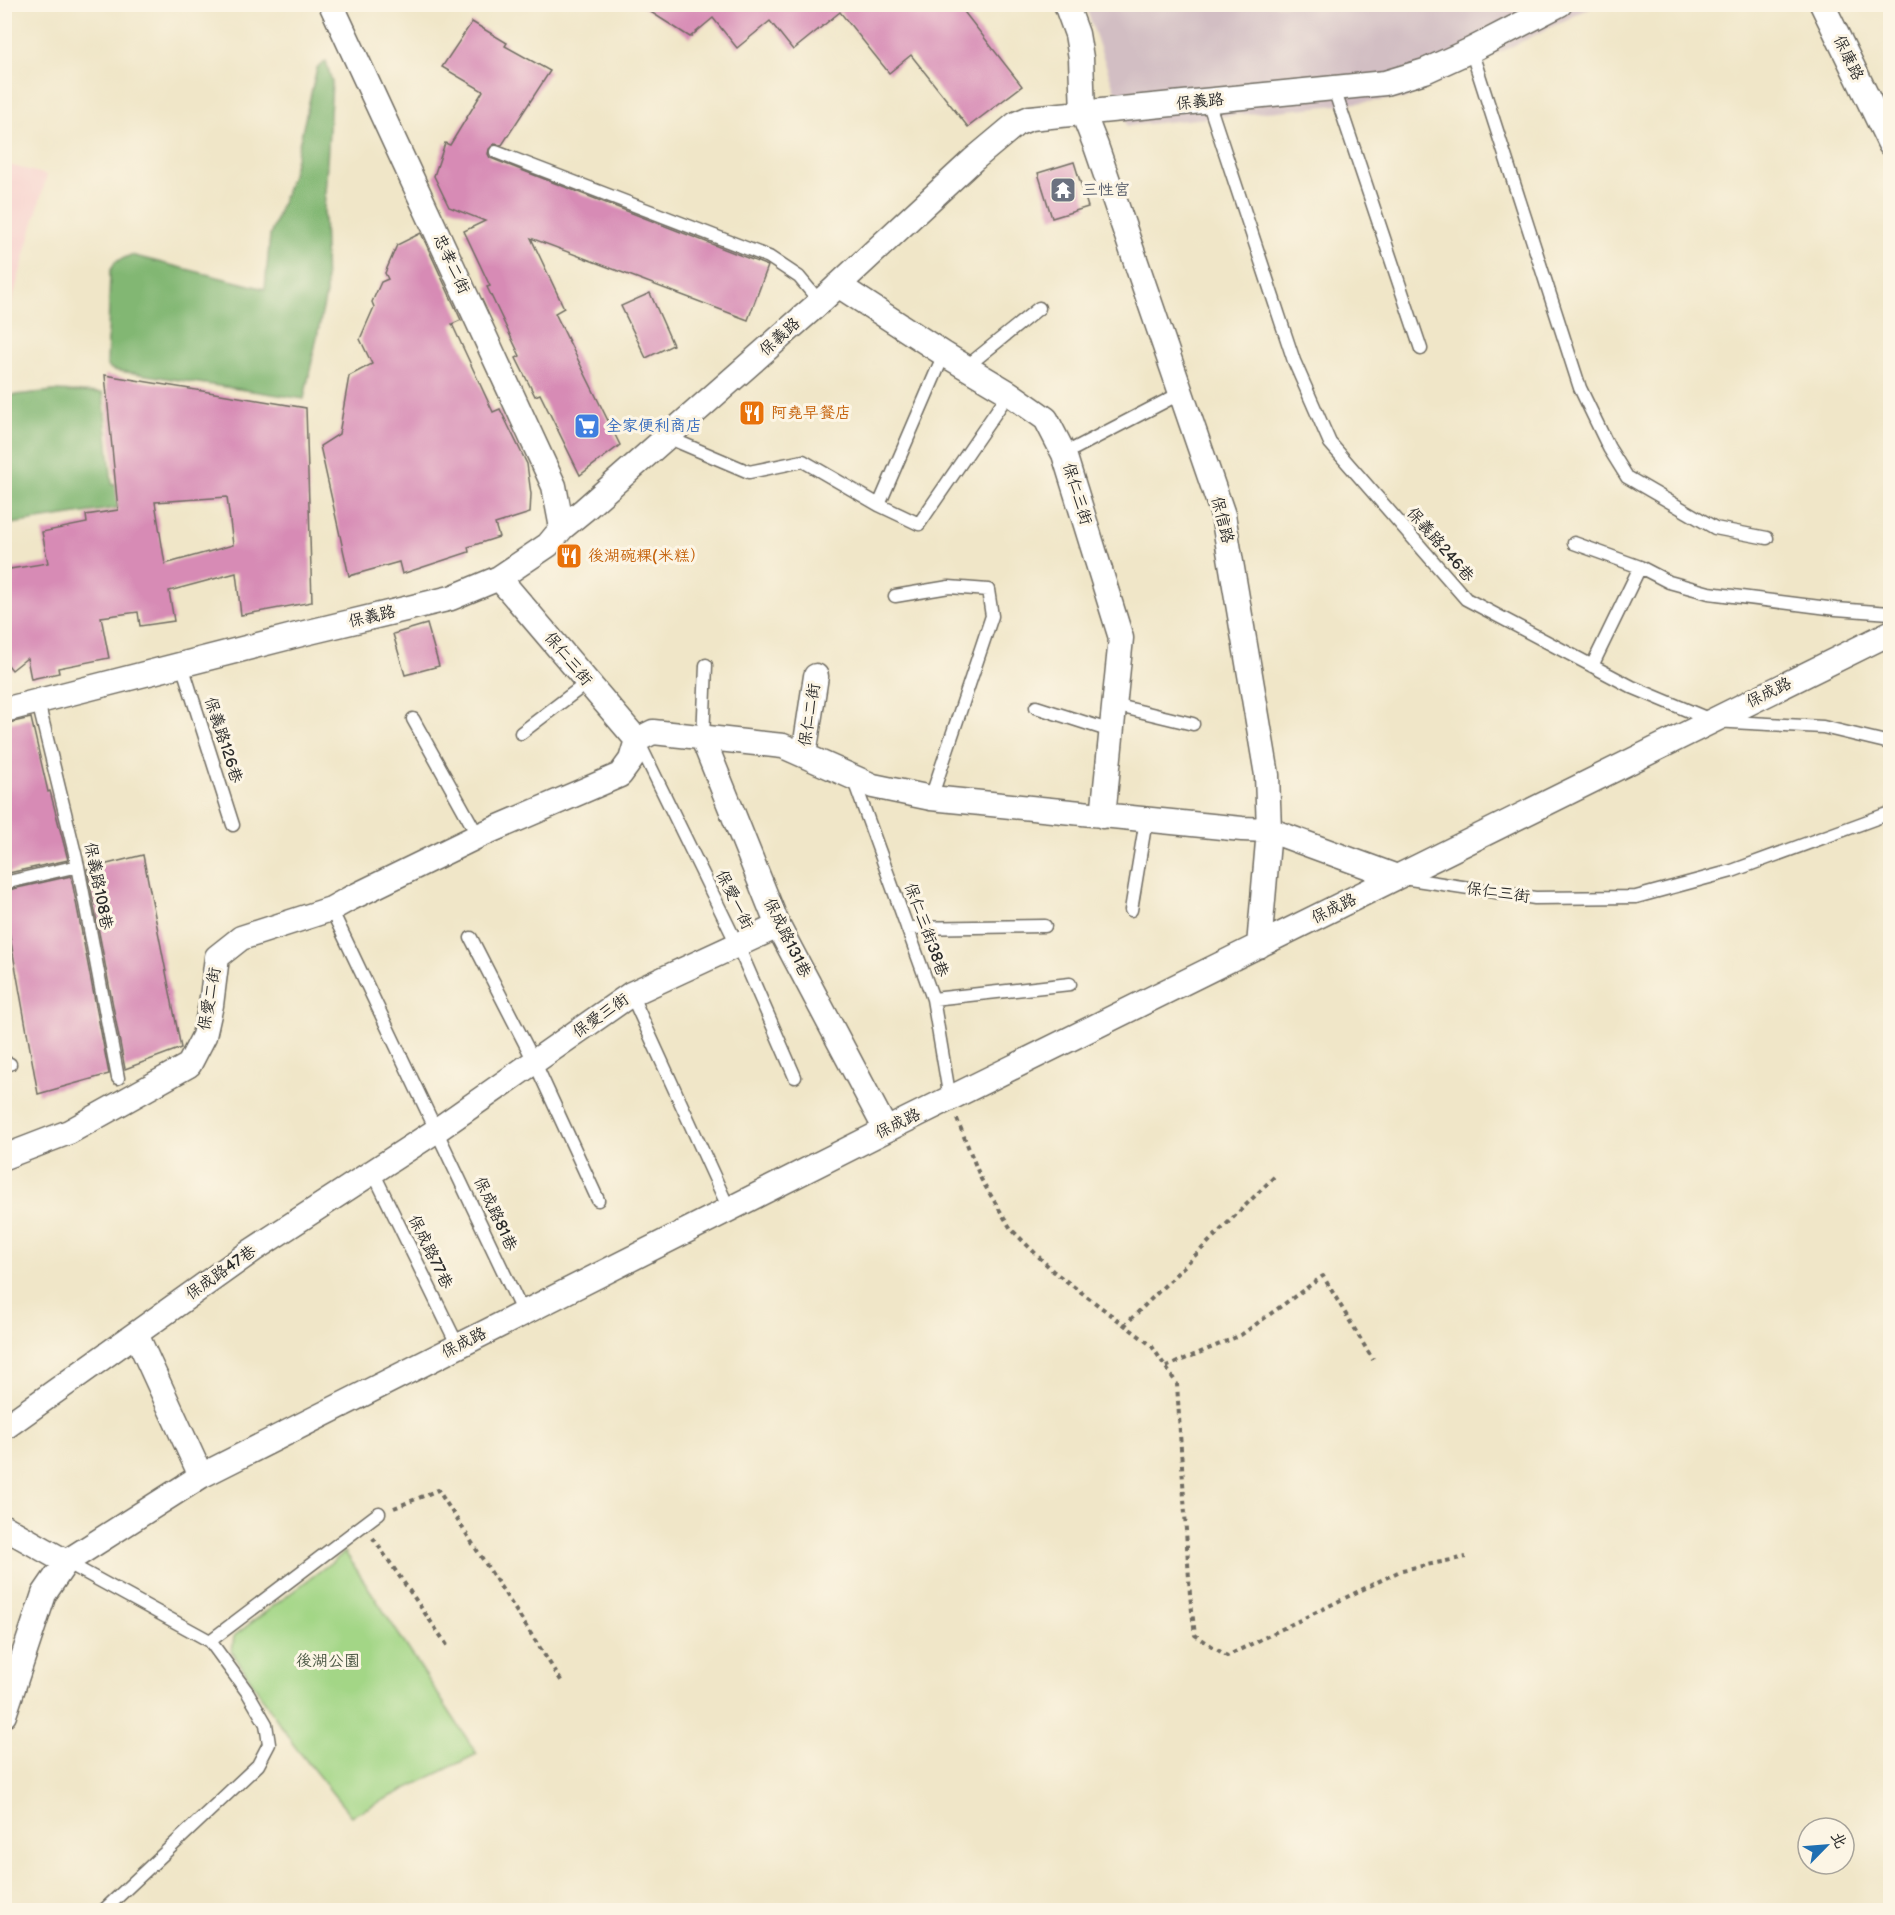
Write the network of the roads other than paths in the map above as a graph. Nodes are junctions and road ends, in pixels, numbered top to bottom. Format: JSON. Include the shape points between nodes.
{"nodes":[{"id":1,"x":330,"y":4,"type":"edge"},
{"id":2,"x":1066,"y":4,"type":"edge"},
{"id":3,"x":1560,"y":4,"type":"edge"},
{"id":4,"x":1822,"y":4,"type":"edge"},
{"id":5,"x":1471,"y":50,"type":"junction"},
{"id":6,"x":1334,"y":89,"type":"junction"},
{"id":7,"x":1208,"y":101,"type":"junction"},
{"id":8,"x":1083,"y":113,"type":"junction"},
{"id":9,"x":1890,"y":144,"type":"edge"},
{"id":10,"x":496,"y":152,"type":"dead end"},
{"id":11,"x":838,"y":285,"type":"junction"},
{"id":12,"x":820,"y":302,"type":"junction"},
{"id":13,"x":1039,"y":308,"type":"dead end"},
{"id":14,"x":1421,"y":349,"type":"dead end"},
{"id":15,"x":944,"y":354,"type":"junction"},
{"id":16,"x":966,"y":367,"type":"junction"},
{"id":17,"x":1009,"y":393,"type":"junction"},
{"id":18,"x":1181,"y":393,"type":"junction"},
{"id":19,"x":667,"y":437,"type":"junction"},
{"id":20,"x":1064,"y":454,"type":"junction"},
{"id":21,"x":879,"y":505,"type":"junction"},
{"id":22,"x":562,"y":528,"type":"junction"},
{"id":23,"x":1767,"y":538,"type":"dead end"},
{"id":24,"x":1574,"y":543,"type":"dead end"},
{"id":25,"x":1640,"y":567,"type":"junction"},
{"id":26,"x":499,"y":578,"type":"junction"},
{"id":27,"x":895,"y":596,"type":"dead end"},
{"id":28,"x":1890,"y":613,"type":"edge"},
{"id":29,"x":1890,"y":633,"type":"edge"},
{"id":30,"x":182,"y":665,"type":"junction"},
{"id":31,"x":706,"y":665,"type":"dead end"},
{"id":32,"x":1592,"y":666,"type":"junction"},
{"id":33,"x":816,"y":676,"type":"dead end"},
{"id":34,"x":588,"y":682,"type":"junction"},
{"id":35,"x":38,"y":702,"type":"junction"},
{"id":36,"x":1114,"y":705,"type":"junction"},
{"id":37,"x":1036,"y":707,"type":"dead end"},
{"id":38,"x":4,"y":710,"type":"edge"},
{"id":39,"x":413,"y":719,"type":"dead end"},
{"id":40,"x":1713,"y":721,"type":"junction"},
{"id":41,"x":1193,"y":724,"type":"dead end"},
{"id":42,"x":1111,"y":731,"type":"junction"},
{"id":43,"x":521,"y":733,"type":"dead end"},
{"id":44,"x":703,"y":739,"type":"junction"},
{"id":45,"x":637,"y":740,"type":"junction"},
{"id":46,"x":1890,"y":743,"type":"edge"},
{"id":47,"x":804,"y":755,"type":"junction"},
{"id":48,"x":853,"y":777,"type":"junction"},
{"id":49,"x":931,"y":798,"type":"junction"},
{"id":50,"x":1890,"y":813,"type":"edge"},
{"id":51,"x":1103,"y":816,"type":"junction"},
{"id":52,"x":1146,"y":820,"type":"junction"},
{"id":53,"x":233,"y":825,"type":"dead end"},
{"id":54,"x":1269,"y":830,"type":"junction"},
{"id":55,"x":478,"y":836,"type":"junction"},
{"id":56,"x":78,"y":866,"type":"junction"},
{"id":57,"x":1397,"y":877,"type":"junction"},
{"id":58,"x":4,"y":883,"type":"edge"},
{"id":59,"x":331,"y":909,"type":"junction"},
{"id":60,"x":1131,"y":910,"type":"dead end"},
{"id":61,"x":778,"y":926,"type":"junction"},
{"id":62,"x":1044,"y":926,"type":"dead end"},
{"id":63,"x":907,"y":928,"type":"junction"},
{"id":64,"x":471,"y":938,"type":"dead end"},
{"id":65,"x":737,"y":944,"type":"junction"},
{"id":66,"x":1258,"y":946,"type":"junction"},
{"id":67,"x":1070,"y":984,"type":"dead end"},
{"id":68,"x":631,"y":994,"type":"junction"},
{"id":69,"x":933,"y":999,"type":"junction"},
{"id":70,"x":535,"y":1063,"type":"junction"},
{"id":71,"x":795,"y":1077,"type":"dead end"},
{"id":72,"x":118,"y":1078,"type":"dead end"},
{"id":73,"x":950,"y":1099,"type":"junction"},
{"id":74,"x":437,"y":1130,"type":"junction"},
{"id":75,"x":886,"y":1130,"type":"junction"},
{"id":76,"x":4,"y":1157,"type":"edge"},
{"id":77,"x":373,"y":1172,"type":"junction"},
{"id":78,"x":598,"y":1200,"type":"dead end"},
{"id":79,"x":729,"y":1209,"type":"junction"},
{"id":80,"x":523,"y":1313,"type":"junction"},
{"id":81,"x":136,"y":1334,"type":"junction"},
{"id":82,"x":458,"y":1346,"type":"junction"},
{"id":83,"x":4,"y":1428,"type":"edge"},
{"id":84,"x":201,"y":1476,"type":"junction"},
{"id":85,"x":379,"y":1513,"type":"road end"},
{"id":86,"x":4,"y":1527,"type":"edge"},
{"id":87,"x":66,"y":1562,"type":"junction"},
{"id":88,"x":210,"y":1641,"type":"junction"},
{"id":89,"x":4,"y":1714,"type":"edge"},
{"id":90,"x":104,"y":1911,"type":"edge"}],
"edges":[{"from":1,"to":22,"type":"street","name":"忠孝二街","via":[[554,486]]},
{"from":2,"to":8,"type":"street","name":"保信路","via":[[1081,58]]},
{"from":3,"to":5,"type":"street","name":"保義路"},
{"from":4,"to":9,"type":"street","name":"保康路"},
{"from":5,"to":6,"type":"street","name":"保義路","via":[[1425,71],[1385,83]]},
{"from":5,"to":23,"type":"lane","via":[[1580,388],[1627,477],[1715,528]]},
{"from":6,"to":7,"type":"street","name":"保義路"},
{"from":6,"to":14,"type":"lane"},
{"from":7,"to":8,"type":"street","name":"保義路"},
{"from":7,"to":32,"type":"lane","name":"保義路246巷","via":[[1294,361],[1329,443],[1466,599]]},
{"from":8,"to":11,"type":"street","name":"保義路","via":[[1030,118],[1016,124]]},
{"from":8,"to":18,"type":"street","name":"保信路"},
{"from":10,"to":12,"type":"lane","via":[[770,257],[799,277]]},
{"from":11,"to":12,"type":"street","name":"保義路"},
{"from":11,"to":15,"type":"street","name":"保仁三街"},
{"from":12,"to":19,"type":"street","name":"保義路"},
{"from":13,"to":16,"type":"lane"},
{"from":15,"to":16,"type":"street","name":"保仁三街"},
{"from":15,"to":21,"type":"lane"},
{"from":16,"to":17,"type":"street","name":"保仁三街"},
{"from":17,"to":20,"type":"street","name":"保仁三街","via":[[1046,419]]},
{"from":17,"to":21,"type":"lane","via":[[919,524]]},
{"from":18,"to":20,"type":"lane"},
{"from":18,"to":54,"type":"street","name":"保信路","via":[[1223,515],[1267,776]]},
{"from":19,"to":21,"type":"lane","via":[[749,472],[803,461]]},
{"from":19,"to":22,"type":"street","name":"保義路"},
{"from":20,"to":36,"type":"street","name":"保仁三街","via":[[1121,638]]},
{"from":22,"to":26,"type":"street","name":"保義路","via":[[548,544]]},
{"from":24,"to":25,"type":"lane"},
{"from":25,"to":28,"type":"lane","via":[[1669,582],[1709,592]]},
{"from":25,"to":32,"type":"lane"},
{"from":26,"to":30,"type":"street","name":"保義路","via":[[451,598]]},
{"from":26,"to":34,"type":"street","name":"保仁三街"},
{"from":27,"to":49,"type":"lane","via":[[949,587],[988,590],[992,616]]},
{"from":29,"to":40,"type":"street","name":"保成路"},
{"from":30,"to":35,"type":"street","name":"保義路"},
{"from":30,"to":53,"type":"lane","name":"保義路126巷"},
{"from":31,"to":44,"type":"lane"},
{"from":32,"to":40,"type":"lane","name":"保義路246巷"},
{"from":33,"to":47,"type":"street","name":"保仁二街"},
{"from":34,"to":43,"type":"lane"},
{"from":34,"to":45,"type":"street","name":"保仁三街"},
{"from":35,"to":38,"type":"street","name":"保義路"},
{"from":35,"to":56,"type":"lane","name":"保義路108巷"},
{"from":36,"to":41,"type":"lane"},
{"from":36,"to":42,"type":"street","name":"保仁三街"},
{"from":37,"to":42,"type":"lane"},
{"from":39,"to":55,"type":"lane"},
{"from":40,"to":46,"type":"lane","name":"保義路246巷","via":[[1823,727]]},
{"from":40,"to":57,"type":"street","name":"保成路"},
{"from":42,"to":51,"type":"street","name":"保仁三街"},
{"from":44,"to":45,"type":"street","via":[[653,732]]},
{"from":44,"to":47,"type":"street","name":"保仁三街","via":[[783,746]]},
{"from":44,"to":61,"type":"street","name":"保成路131巷"},
{"from":45,"to":55,"type":"street","name":"保愛二街","via":[[632,760],[620,775]]},
{"from":45,"to":65,"type":"lane","name":"保愛一街"},
{"from":47,"to":48,"type":"street","name":"保仁三街"},
{"from":48,"to":49,"type":"street","name":"保仁三街","via":[[873,786]]},
{"from":48,"to":63,"type":"lane","name":"保仁三街38巷"},
{"from":49,"to":51,"type":"street","name":"保仁三街"},
{"from":50,"to":57,"type":"lane","name":"保仁三街","via":[[1732,871],[1636,897],[1535,898]]},
{"from":51,"to":52,"type":"street","name":"保仁三街"},
{"from":52,"to":54,"type":"street","name":"保仁三街"},
{"from":52,"to":60,"type":"lane"},
{"from":54,"to":57,"type":"street","name":"保仁三街"},
{"from":54,"to":66,"type":"street","name":"保信路"},
{"from":55,"to":59,"type":"street","name":"保愛二街"},
{"from":56,"to":58,"type":"lane"},
{"from":56,"to":72,"type":"lane","name":"保義路108巷"},
{"from":57,"to":66,"type":"street","name":"保成路"},
{"from":59,"to":74,"type":"lane"},
{"from":59,"to":76,"type":"street","name":"保愛二街","via":[[241,938],[217,957],[204,1035],[189,1065],[69,1132]]},
{"from":61,"to":65,"type":"street","name":"保愛三街"},
{"from":61,"to":75,"type":"street","name":"保成路131巷"},
{"from":62,"to":63,"type":"lane"},
{"from":63,"to":69,"type":"lane","name":"保仁三街38巷"},
{"from":64,"to":70,"type":"lane"},
{"from":65,"to":68,"type":"street","name":"保愛三街"},
{"from":65,"to":71,"type":"lane","name":"保愛一街"},
{"from":66,"to":73,"type":"street","name":"保成路"},
{"from":67,"to":69,"type":"lane"},
{"from":68,"to":70,"type":"street","name":"保愛三街"},
{"from":68,"to":79,"type":"lane"},
{"from":69,"to":73,"type":"lane","name":"保仁三街38巷"},
{"from":70,"to":74,"type":"street","name":"保愛三街"},
{"from":70,"to":78,"type":"lane"},
{"from":73,"to":75,"type":"street","name":"保成路"},
{"from":74,"to":77,"type":"street","name":"保成路47巷"},
{"from":74,"to":80,"type":"lane","name":"保成路81巷"},
{"from":75,"to":79,"type":"street","name":"保成路"},
{"from":77,"to":81,"type":"street","name":"保成路47巷","via":[[253,1250]]},
{"from":77,"to":82,"type":"lane","name":"保成路77巷"},
{"from":79,"to":80,"type":"street","name":"保成路"},
{"from":80,"to":82,"type":"street","name":"保成路"},
{"from":81,"to":83,"type":"street","name":"保成路47巷"},
{"from":81,"to":84,"type":"street"},
{"from":82,"to":84,"type":"street","name":"保成路"},
{"from":84,"to":87,"type":"street","name":"保成路"},
{"from":85,"to":88,"type":"lane"},
{"from":86,"to":87,"type":"street"},
{"from":87,"to":88,"type":"lane"},
{"from":87,"to":89,"type":"street","name":"保成路","via":[[44,1594]]},
{"from":88,"to":90,"type":"lane","via":[[266,1724],[269,1744],[258,1765]]}]}
